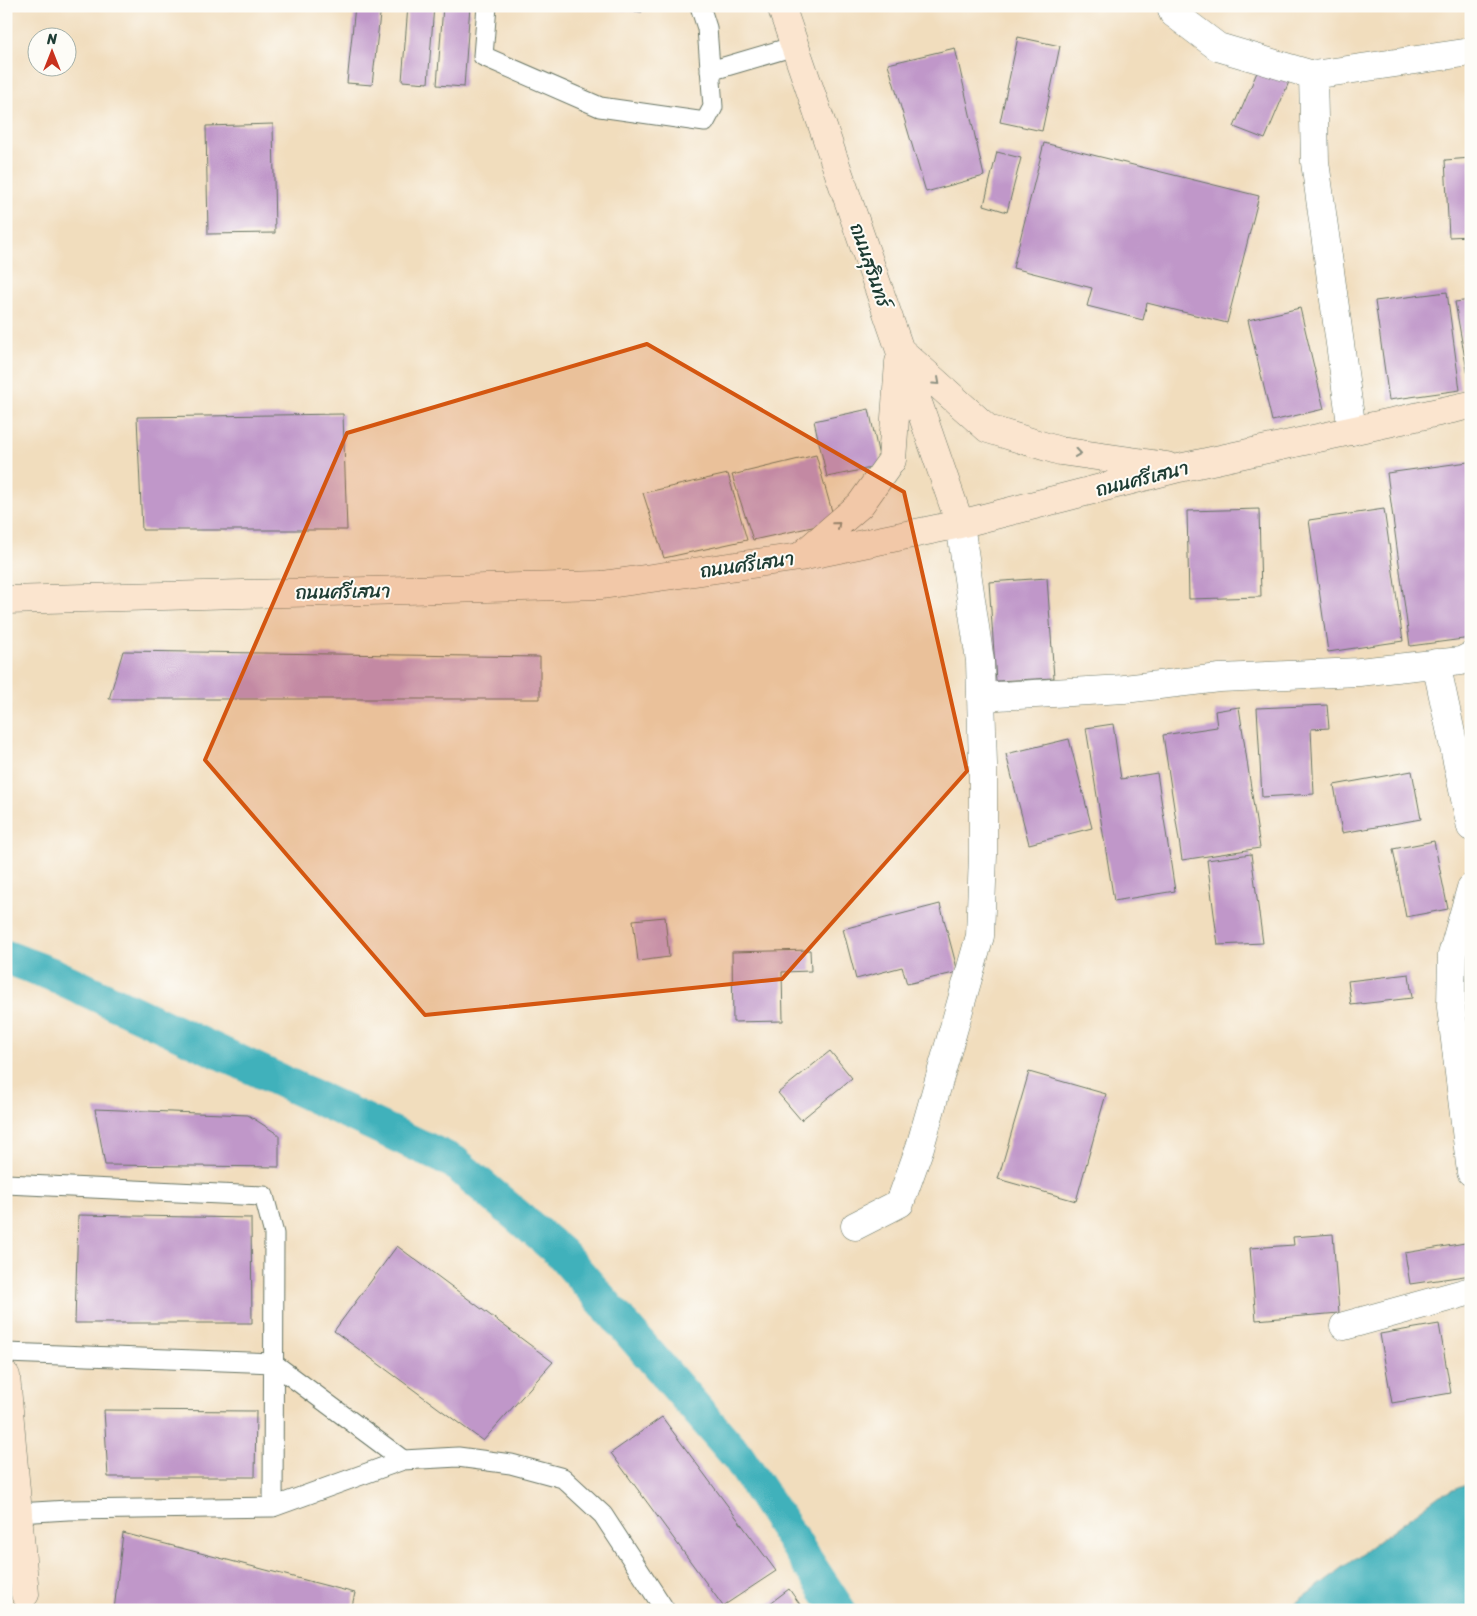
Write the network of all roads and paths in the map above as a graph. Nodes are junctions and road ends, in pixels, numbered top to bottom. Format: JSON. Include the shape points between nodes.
{"nodes":[{"id":1,"x":487,"y":6,"type":"edge"},
{"id":2,"x":700,"y":6,"type":"edge"},
{"id":3,"x":781,"y":6,"type":"edge"},
{"id":4,"x":1171,"y":6,"type":"edge"},
{"id":5,"x":795,"y":46,"type":"junction"},
{"id":6,"x":1471,"y":52,"type":"edge"},
{"id":7,"x":710,"y":71,"type":"junction"},
{"id":8,"x":1313,"y":75,"type":"junction"},
{"id":9,"x":900,"y":350,"type":"junction"},
{"id":10,"x":1471,"y":405,"type":"edge"},
{"id":11,"x":1352,"y":431,"type":"junction"},
{"id":12,"x":1179,"y":468,"type":"junction"},
{"id":13,"x":960,"y":524,"type":"junction"},
{"id":14,"x":800,"y":557,"type":"junction"},
{"id":15,"x":6,"y":600,"type":"edge"},
{"id":16,"x":1471,"y":656,"type":"edge"},
{"id":17,"x":1436,"y":663,"type":"junction"},
{"id":18,"x":981,"y":697,"type":"junction"},
{"id":19,"x":1471,"y":828,"type":"edge"},
{"id":20,"x":1471,"y":888,"type":"edge"},
{"id":21,"x":1471,"y":1172,"type":"edge"},
{"id":22,"x":6,"y":1184,"type":"edge"},
{"id":23,"x":856,"y":1226,"type":"dead end"},
{"id":24,"x":1471,"y":1291,"type":"edge"},
{"id":25,"x":1344,"y":1326,"type":"dead end"},
{"id":26,"x":6,"y":1353,"type":"edge"},
{"id":27,"x":273,"y":1363,"type":"junction"},
{"id":28,"x":6,"y":1376,"type":"edge"},
{"id":29,"x":403,"y":1460,"type":"junction"},
{"id":30,"x":273,"y":1506,"type":"junction"},
{"id":31,"x":18,"y":1513,"type":"junction"},
{"id":32,"x":6,"y":1540,"type":"edge"},
{"id":33,"x":25,"y":1602,"type":"edge"},
{"id":34,"x":665,"y":1610,"type":"edge"}],
"edges":[{"from":1,"to":7,"type":"lane","via":[[483,56],[600,107],[705,122],[712,107]]},
{"from":2,"to":7,"type":"lane","via":[[707,28]]},
{"from":3,"to":5,"type":"street","name":"ถนนสุรินทร์"},
{"from":4,"to":8,"type":"street","via":[[1174,13],[1218,47]]},
{"from":5,"to":7,"type":"lane"},
{"from":5,"to":9,"type":"street","name":"ถนนสุรินทร์"},
{"from":6,"to":8,"type":"street"},
{"from":8,"to":11,"type":"street","via":[[1315,162]]},
{"from":9,"to":12,"type":"street","one_way":true,"via":[[988,429],[1060,451]]},
{"from":9,"to":13,"type":"street","name":"ถนนสุรินทร์"},
{"from":14,"to":9,"type":"street","one_way":true,"via":[[860,505],[892,460]]},
{"from":10,"to":11,"type":"street","name":"ถนนศรีเสนา"},
{"from":11,"to":12,"type":"street","name":"ถนนศรีเสนา"},
{"from":12,"to":13,"type":"street","name":"ถนนศรีเสนา"},
{"from":13,"to":14,"type":"street","name":"ถนนศรีเสนา"},
{"from":13,"to":18,"type":"street","via":[[980,661]]},
{"from":14,"to":15,"type":"street","name":"ถนนศรีเสนา","via":[[602,585]]},
{"from":16,"to":17,"type":"street","via":[[1461,661]]},
{"from":17,"to":18,"type":"street","via":[[1359,672],[1220,678],[1124,689]]},
{"from":17,"to":19,"type":"street"},
{"from":18,"to":23,"type":"street","via":[[980,936],[920,1147],[900,1204]]},
{"from":20,"to":21,"type":"street","via":[[1452,955],[1451,1007]]},
{"from":22,"to":27,"type":"lane","via":[[264,1196],[274,1234]]},
{"from":24,"to":25,"type":"street"},
{"from":26,"to":27,"type":"lane"},
{"from":27,"to":29,"type":"lane"},
{"from":27,"to":30,"type":"lane"},
{"from":28,"to":31,"type":"street"},
{"from":29,"to":30,"type":"lane"},
{"from":29,"to":34,"type":"lane","via":[[458,1457],[510,1464],[563,1478],[603,1515]]},
{"from":30,"to":31,"type":"lane"},
{"from":31,"to":33,"type":"street"},
{"from":32,"to":33,"type":"street"}]}
